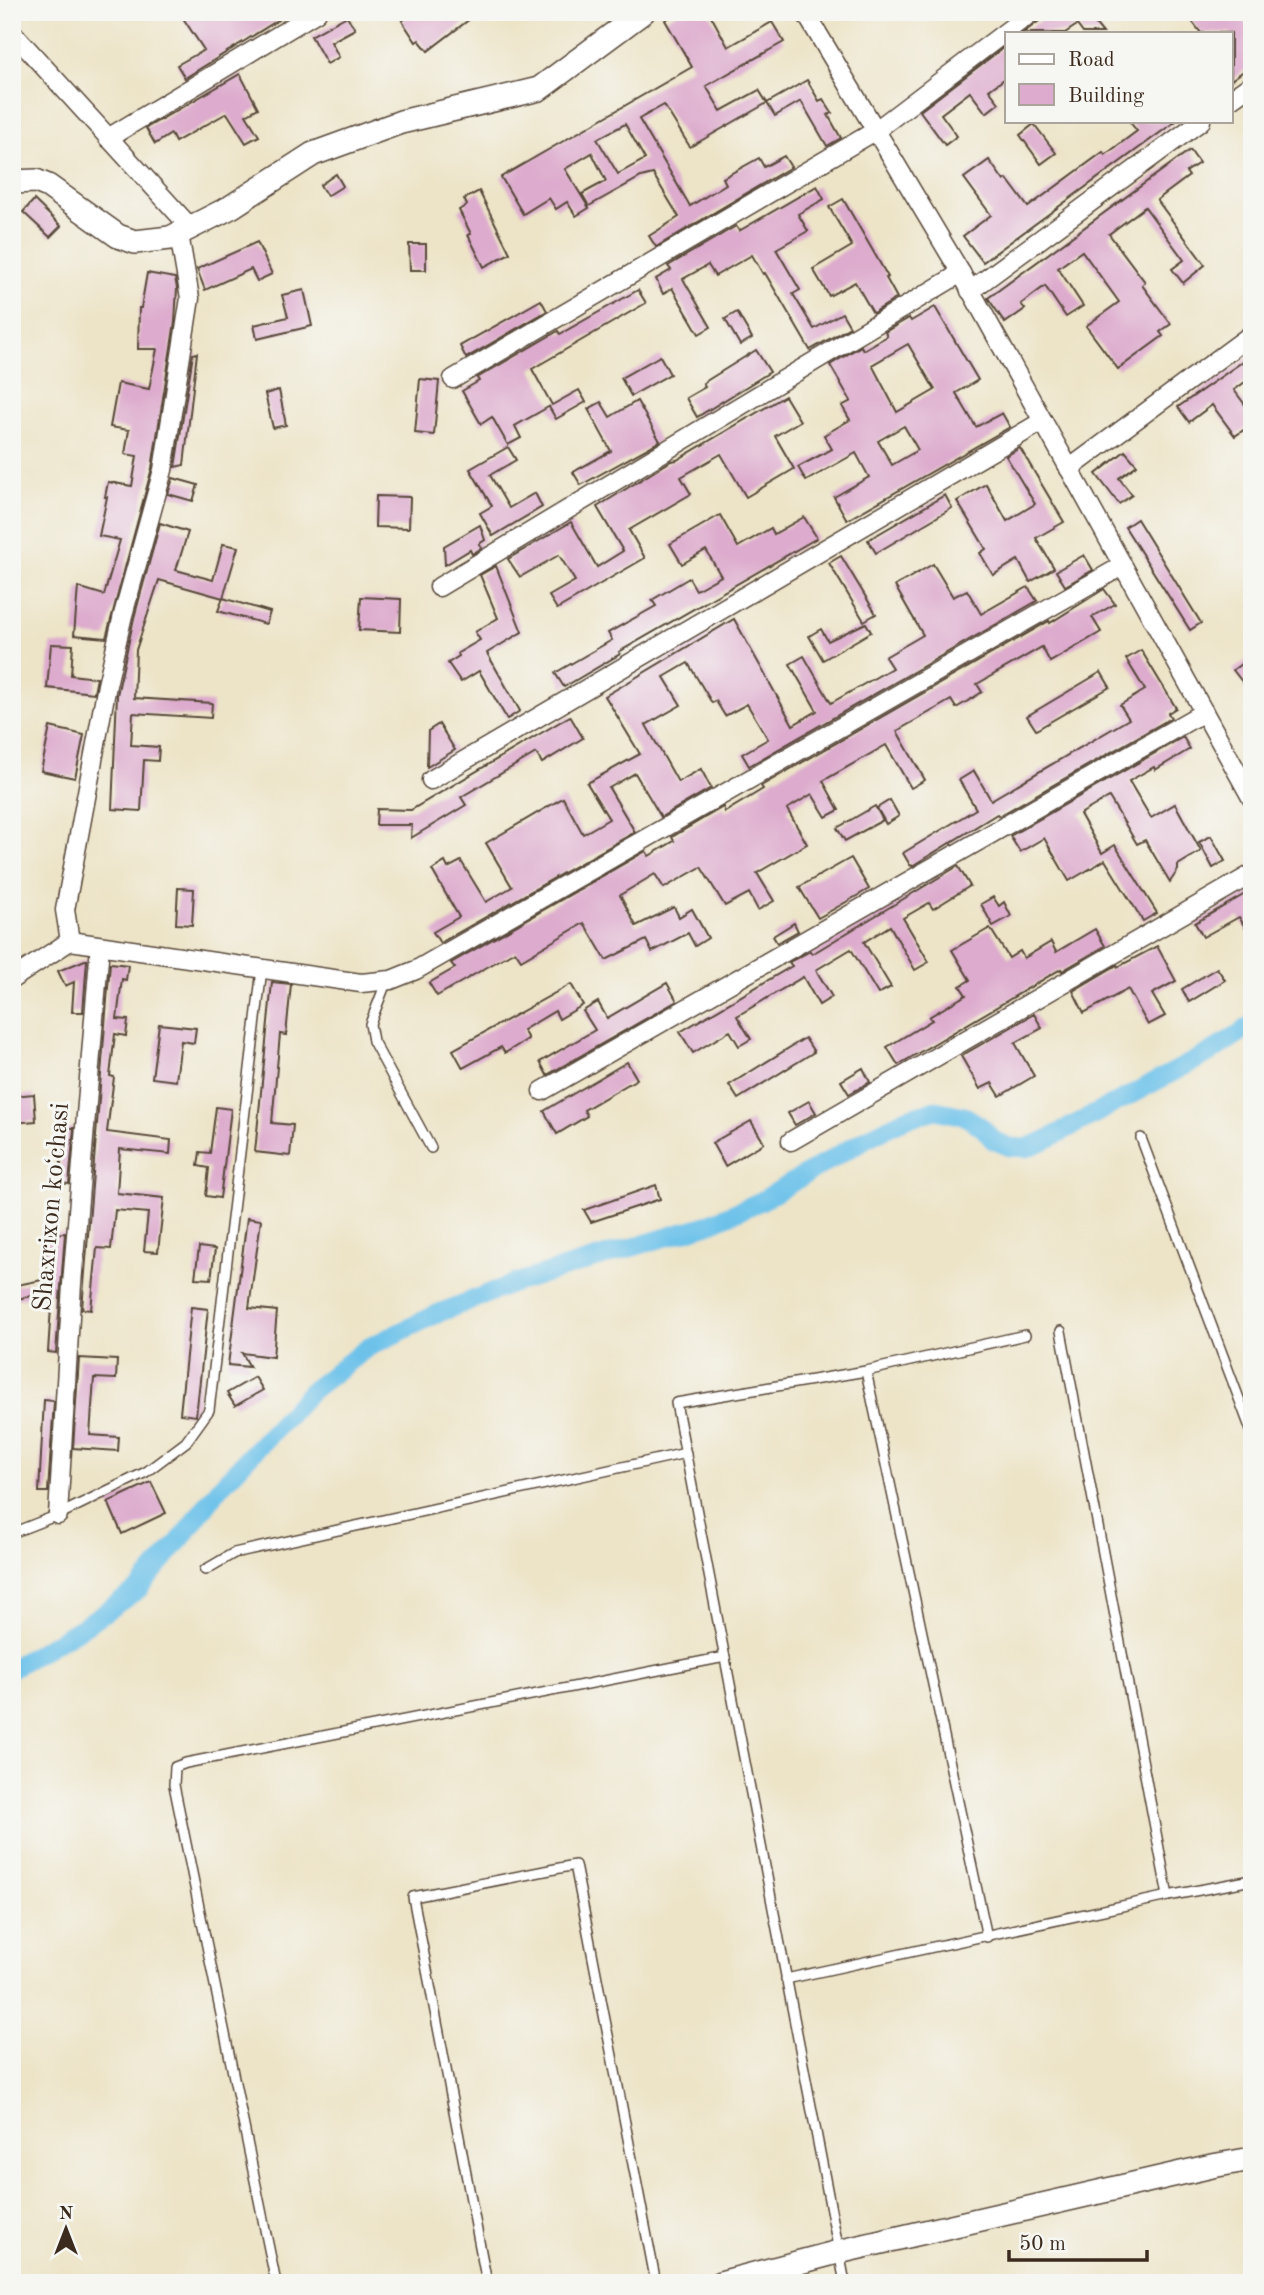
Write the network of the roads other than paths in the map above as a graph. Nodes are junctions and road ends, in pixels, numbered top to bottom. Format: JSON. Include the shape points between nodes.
{"nodes":[{"id":1,"x":317,"y":12,"type":"edge"},
{"id":2,"x":643,"y":12,"type":"edge"},
{"id":3,"x":805,"y":12,"type":"edge"},
{"id":4,"x":1031,"y":12,"type":"edge"},
{"id":5,"x":12,"y":32,"type":"edge"},
{"id":6,"x":1252,"y":84,"type":"edge"},
{"id":7,"x":1232,"y":98,"type":"edge"},
{"id":8,"x":1200,"y":122,"type":"edge"},
{"id":9,"x":875,"y":131,"type":"junction"},
{"id":10,"x":108,"y":138,"type":"junction"},
{"id":11,"x":12,"y":182,"type":"edge"},
{"id":12,"x":185,"y":231,"type":"junction"},
{"id":13,"x":961,"y":274,"type":"junction"},
{"id":14,"x":971,"y":291,"type":"junction"},
{"id":15,"x":1252,"y":334,"type":"edge"},
{"id":16,"x":453,"y":379,"type":"dead end"},
{"id":17,"x":1042,"y":421,"type":"junction"},
{"id":18,"x":1069,"y":469,"type":"junction"},
{"id":19,"x":1122,"y":566,"type":"junction"},
{"id":20,"x":439,"y":587,"type":"dead end"},
{"id":21,"x":1204,"y":712,"type":"junction"},
{"id":22,"x":431,"y":780,"type":"dead end"},
{"id":23,"x":1252,"y":799,"type":"edge"},
{"id":24,"x":1252,"y":874,"type":"edge"},
{"id":25,"x":70,"y":941,"type":"junction"},
{"id":26,"x":100,"y":946,"type":"junction"},
{"id":27,"x":262,"y":967,"type":"junction"},
{"id":28,"x":12,"y":979,"type":"edge"},
{"id":29,"x":387,"y":980,"type":"junction"},
{"id":30,"x":541,"y":1091,"type":"dead end"},
{"id":31,"x":1141,"y":1138,"type":"dead end"},
{"id":32,"x":791,"y":1141,"type":"dead end"},
{"id":33,"x":431,"y":1148,"type":"dead end"},
{"id":34,"x":1061,"y":1331,"type":"dead end"},
{"id":35,"x":1025,"y":1335,"type":"dead end"},
{"id":36,"x":866,"y":1371,"type":"junction"},
{"id":37,"x":1252,"y":1433,"type":"edge"},
{"id":38,"x":686,"y":1453,"type":"junction"},
{"id":39,"x":58,"y":1515,"type":"junction"},
{"id":40,"x":12,"y":1533,"type":"edge"},
{"id":41,"x":205,"y":1570,"type":"dead end"},
{"id":42,"x":725,"y":1657,"type":"junction"},
{"id":43,"x":1252,"y":1880,"type":"edge"},
{"id":44,"x":1168,"y":1896,"type":"junction"},
{"id":45,"x":986,"y":1937,"type":"junction"},
{"id":46,"x":786,"y":1979,"type":"junction"},
{"id":47,"x":1252,"y":2159,"type":"edge"},
{"id":48,"x":838,"y":2252,"type":"junction"},
{"id":49,"x":276,"y":2283,"type":"edge"},
{"id":50,"x":487,"y":2283,"type":"edge"},
{"id":51,"x":656,"y":2283,"type":"edge"},
{"id":52,"x":720,"y":2283,"type":"edge"},
{"id":53,"x":845,"y":2283,"type":"edge"}],
"edges":[{"from":1,"to":10,"type":"street"},
{"from":2,"to":12,"type":"street","via":[[539,89],[401,122],[313,154]]},
{"from":3,"to":9,"type":"street"},
{"from":4,"to":9,"type":"street"},
{"from":5,"to":10,"type":"street"},
{"from":6,"to":7,"type":"street"},
{"from":8,"to":14,"type":"street"},
{"from":9,"to":13,"type":"street"},
{"from":9,"to":16,"type":"street"},
{"from":10,"to":12,"type":"street","via":[[157,188]]},
{"from":11,"to":12,"type":"street","via":[[36,181],[48,186],[118,236],[135,242],[170,238]]},
{"from":12,"to":25,"type":"street","via":[[190,298],[163,470],[122,615],[105,698],[65,910]]},
{"from":13,"to":14,"type":"street"},
{"from":13,"to":20,"type":"street"},
{"from":14,"to":17,"type":"street"},
{"from":15,"to":18,"type":"street"},
{"from":17,"to":18,"type":"street"},
{"from":17,"to":22,"type":"street"},
{"from":18,"to":19,"type":"street"},
{"from":19,"to":21,"type":"street"},
{"from":19,"to":29,"type":"street","via":[[416,970]]},
{"from":21,"to":23,"type":"street"},
{"from":21,"to":30,"type":"street"},
{"from":24,"to":32,"type":"street"},
{"from":25,"to":26,"type":"street"},
{"from":25,"to":28,"type":"street"},
{"from":26,"to":27,"type":"street"},
{"from":26,"to":39,"type":"street","name":"Shaxrixon koʻchasi"},
{"from":27,"to":29,"type":"street","via":[[361,982]]},
{"from":27,"to":39,"type":"lane","via":[[209,1410],[186,1442],[146,1472]]},
{"from":29,"to":33,"type":"lane","via":[[370,1024],[373,1041]]},
{"from":31,"to":37,"type":"lane"},
{"from":34,"to":44,"type":"lane"},
{"from":35,"to":36,"type":"lane"},
{"from":36,"to":38,"type":"lane","via":[[676,1403]]},
{"from":36,"to":45,"type":"lane"},
{"from":38,"to":41,"type":"lane","via":[[234,1553]]},
{"from":38,"to":42,"type":"lane"},
{"from":39,"to":40,"type":"lane"},
{"from":42,"to":46,"type":"lane"},
{"from":42,"to":49,"type":"lane","via":[[175,1767],[174,1785]]},
{"from":43,"to":44,"type":"lane"},
{"from":44,"to":45,"type":"lane"},
{"from":45,"to":46,"type":"lane"},
{"from":46,"to":48,"type":"lane"},
{"from":47,"to":48,"type":"street"},
{"from":48,"to":52,"type":"street"},
{"from":48,"to":53,"type":"lane"},
{"from":50,"to":51,"type":"lane","via":[[413,1896],[575,1865]]}]}
